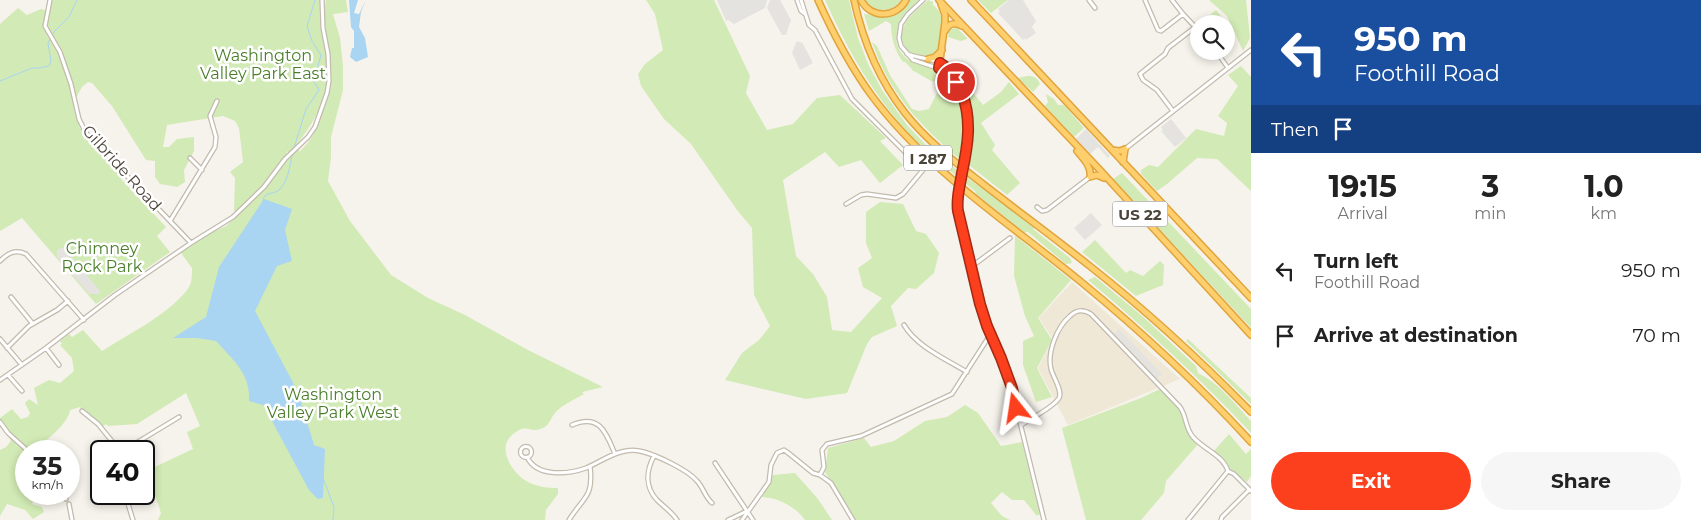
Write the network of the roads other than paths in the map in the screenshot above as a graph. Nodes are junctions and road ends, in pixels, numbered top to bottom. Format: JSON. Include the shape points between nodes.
{"nodes":[{"id":1,"x":50,"y":0,"type":"edge"},
{"id":2,"x":322,"y":0,"type":"edge"},
{"id":3,"x":797,"y":0,"type":"edge"},
{"id":4,"x":801,"y":0,"type":"edge"},
{"id":5,"x":818,"y":0,"type":"edge"},
{"id":6,"x":854,"y":0,"type":"edge"},
{"id":7,"x":861,"y":0,"type":"edge"},
{"id":8,"x":906,"y":0,"type":"edge"},
{"id":9,"x":923,"y":0,"type":"edge"},
{"id":10,"x":939,"y":0,"type":"edge"},
{"id":11,"x":943,"y":0,"type":"edge"},
{"id":12,"x":971,"y":0,"type":"edge"},
{"id":13,"x":1089,"y":0,"type":"edge"},
{"id":14,"x":1145,"y":0,"type":"edge"},
{"id":15,"x":1172,"y":0,"type":"edge"},
{"id":16,"x":1095,"y":8,"type":"dead end"},
{"id":17,"x":805,"y":14,"type":"junction"},
{"id":18,"x":1183,"y":14,"type":"junction"},
{"id":19,"x":956,"y":18,"type":"junction"},
{"id":20,"x":1190,"y":23,"type":"edge"},
{"id":21,"x":966,"y":29,"type":"junction"},
{"id":22,"x":945,"y":31,"type":"junction"},
{"id":23,"x":1190,"y":31,"type":"edge"},
{"id":24,"x":942,"y":50,"type":"junction"},
{"id":25,"x":1251,"y":50,"type":"edge"},
{"id":26,"x":907,"y":54,"type":"junction"},
{"id":27,"x":928,"y":60,"type":"junction"},
{"id":28,"x":1222,"y":60,"type":"edge"},
{"id":29,"x":940,"y":65,"type":"junction"},
{"id":30,"x":1228,"y":68,"type":"junction"},
{"id":31,"x":217,"y":101,"type":"dead end"},
{"id":32,"x":1173,"y":111,"type":"junction"},
{"id":33,"x":1068,"y":136,"type":"junction"},
{"id":34,"x":1112,"y":150,"type":"junction"},
{"id":35,"x":1124,"y":150,"type":"junction"},
{"id":36,"x":190,"y":158,"type":"dead end"},
{"id":37,"x":1123,"y":163,"type":"junction"},
{"id":38,"x":202,"y":170,"type":"junction"},
{"id":39,"x":1090,"y":177,"type":"junction"},
{"id":40,"x":1116,"y":188,"type":"junction"},
{"id":41,"x":846,"y":204,"type":"dead end"},
{"id":42,"x":1037,"y":206,"type":"dead end"},
{"id":43,"x":170,"y":221,"type":"junction"},
{"id":44,"x":1010,"y":238,"type":"dead end"},
{"id":45,"x":190,"y":243,"type":"junction"},
{"id":46,"x":0,"y":261,"type":"edge"},
{"id":47,"x":971,"y":267,"type":"junction"},
{"id":48,"x":11,"y":297,"type":"dead end"},
{"id":49,"x":1251,"y":298,"type":"edge"},
{"id":50,"x":68,"y":301,"type":"junction"},
{"id":51,"x":84,"y":320,"type":"junction"},
{"id":52,"x":33,"y":324,"type":"junction"},
{"id":53,"x":904,"y":325,"type":"dead end"},
{"id":54,"x":990,"y":335,"type":"junction"},
{"id":55,"x":1251,"y":335,"type":"edge"},
{"id":56,"x":0,"y":339,"type":"edge"},
{"id":57,"x":7,"y":348,"type":"junction"},
{"id":58,"x":46,"y":348,"type":"junction"},
{"id":59,"x":22,"y":365,"type":"junction"},
{"id":60,"x":59,"y":365,"type":"dead end"},
{"id":61,"x":967,"y":372,"type":"junction"},
{"id":62,"x":8,"y":375,"type":"junction"},
{"id":63,"x":0,"y":380,"type":"edge"},
{"id":64,"x":22,"y":391,"type":"dead end"},
{"id":65,"x":82,"y":411,"type":"dead end"},
{"id":66,"x":1251,"y":412,"type":"edge"},
{"id":67,"x":179,"y":417,"type":"dead end"},
{"id":68,"x":0,"y":422,"type":"edge"},
{"id":69,"x":572,"y":425,"type":"dead end"},
{"id":70,"x":1021,"y":425,"type":"junction"},
{"id":71,"x":16,"y":440,"type":"edge"},
{"id":72,"x":112,"y":440,"type":"edge"},
{"id":73,"x":140,"y":440,"type":"edge"},
{"id":74,"x":1251,"y":442,"type":"edge"},
{"id":75,"x":615,"y":454,"type":"junction"},
{"id":76,"x":654,"y":456,"type":"junction"},
{"id":77,"x":527,"y":457,"type":"dead end"},
{"id":78,"x":716,"y":463,"type":"dead end"},
{"id":79,"x":590,"y":466,"type":"junction"},
{"id":80,"x":1228,"y":471,"type":"junction"},
{"id":81,"x":820,"y":475,"type":"junction"},
{"id":82,"x":1250,"y":490,"type":"edge"},
{"id":83,"x":712,"y":503,"type":"dead end"},
{"id":84,"x":68,"y":505,"type":"edge"},
{"id":85,"x":128,"y":505,"type":"edge"},
{"id":86,"x":748,"y":511,"type":"junction"},
{"id":87,"x":72,"y":520,"type":"edge"},
{"id":88,"x":133,"y":520,"type":"edge"},
{"id":89,"x":569,"y":520,"type":"edge"},
{"id":90,"x":677,"y":520,"type":"edge"},
{"id":91,"x":728,"y":520,"type":"edge"},
{"id":92,"x":742,"y":520,"type":"edge"},
{"id":93,"x":753,"y":520,"type":"edge"},
{"id":94,"x":853,"y":520,"type":"edge"},
{"id":95,"x":1044,"y":520,"type":"edge"},
{"id":96,"x":1188,"y":520,"type":"edge"},
{"id":97,"x":1221,"y":520,"type":"edge"}],
"edges":[{"from":1,"to":43,"type":"street","name":"Gilbride Road","via":[[45,26],[60,52],[86,134]]},
{"from":2,"to":45,"type":"street","via":[[322,28],[329,63],[328,87],[315,127],[264,187],[233,217]]},
{"from":3,"to":17,"type":"street"},
{"from":4,"to":17,"type":"street"},
{"from":5,"to":74,"type":"highway","number":"I 287","via":[[861,80],[911,141],[941,170],[1136,329],[1210,398]]},
{"from":6,"to":66,"type":"highway","number":"I 287","via":[[880,75],[897,103],[919,129],[953,160],[1128,297]]},
{"from":7,"to":8,"type":"highway","via":[[872,12],[886,14],[900,8]]},
{"from":9,"to":26,"type":"street","via":[[900,28],[899,42]]},
{"from":10,"to":19,"type":"highway","number":"US 22"},
{"from":10,"to":22,"type":"highway","via":[[945,15]]},
{"from":11,"to":19,"type":"highway"},
{"from":12,"to":34,"type":"highway","number":"US 22"},
{"from":13,"to":16,"type":"street"},
{"from":14,"to":18,"type":"street","via":[[1158,30],[1162,31]]},
{"from":15,"to":18,"type":"street"},
{"from":17,"to":41,"type":"street","via":[[852,99],[922,170],[896,198],[867,194]]},
{"from":18,"to":20,"type":"street"},
{"from":19,"to":21,"type":"highway","number":"US 22"},
{"from":21,"to":22,"type":"highway","via":[[953,24]]},
{"from":21,"to":33,"type":"highway","number":"US 22"},
{"from":22,"to":24,"type":"highway"},
{"from":23,"to":32,"type":"street","via":[[1140,74]]},
{"from":24,"to":27,"type":"highway"},
{"from":24,"to":29,"type":"highway"},
{"from":25,"to":30,"type":"street"},
{"from":26,"to":27,"type":"street"},
{"from":26,"to":29,"type":"street","via":[[913,60]]},
{"from":27,"to":29,"type":"street"},
{"from":28,"to":30,"type":"street"},
{"from":29,"to":47,"type":"street","bridge":true,"via":[[954,74],[965,99],[968,140],[958,211]]},
{"from":30,"to":32,"type":"street"},
{"from":31,"to":38,"type":"street","via":[[210,116],[216,142]]},
{"from":32,"to":35,"type":"street"},
{"from":33,"to":39,"type":"highway","via":[[1090,168]]},
{"from":33,"to":40,"type":"highway","number":"US 22"},
{"from":34,"to":35,"type":"highway"},
{"from":34,"to":37,"type":"highway","number":"US 22"},
{"from":35,"to":37,"type":"highway"},
{"from":36,"to":38,"type":"street"},
{"from":37,"to":49,"type":"highway","number":"US 22"},
{"from":38,"to":43,"type":"street"},
{"from":39,"to":40,"type":"highway","via":[[1101,176]]},
{"from":39,"to":42,"type":"street","via":[[1047,210]]},
{"from":40,"to":55,"type":"highway","number":"US 22"},
{"from":43,"to":45,"type":"street","name":"Gilbride Road"},
{"from":44,"to":47,"type":"street"},
{"from":45,"to":51,"type":"street"},
{"from":46,"to":50,"type":"street","via":[[11,252],[26,254]]},
{"from":47,"to":54,"type":"street"},
{"from":48,"to":52,"type":"street"},
{"from":50,"to":51,"type":"street"},
{"from":50,"to":52,"type":"street"},
{"from":51,"to":58,"type":"street"},
{"from":52,"to":57,"type":"street"},
{"from":53,"to":61,"type":"street","via":[[919,342]]},
{"from":54,"to":61,"type":"street"},
{"from":54,"to":70,"type":"street","via":[[1012,388]]},
{"from":56,"to":57,"type":"street"},
{"from":57,"to":59,"type":"street"},
{"from":58,"to":59,"type":"street"},
{"from":58,"to":60,"type":"street"},
{"from":59,"to":62,"type":"street"},
{"from":61,"to":81,"type":"street","via":[[947,397],[861,436],[827,444],[822,450],[824,467]]},
{"from":62,"to":63,"type":"street"},
{"from":62,"to":64,"type":"street"},
{"from":65,"to":72,"type":"street"},
{"from":67,"to":73,"type":"street"},
{"from":68,"to":71,"type":"street"},
{"from":69,"to":75,"type":"street","via":[[586,421],[596,423],[607,434]]},
{"from":70,"to":80,"type":"street","via":[[1060,396],[1051,368],[1053,345],[1072,314],[1088,312],[1180,407],[1193,438],[1220,460]]},
{"from":70,"to":95,"type":"street"},
{"from":75,"to":76,"type":"street","via":[[636,450]]},
{"from":75,"to":79,"type":"street"},
{"from":76,"to":83,"type":"street","via":[[695,478]]},
{"from":76,"to":90,"type":"street","via":[[648,473],[650,490]]},
{"from":77,"to":79,"type":"street","via":[[534,466],[551,472],[570,472]]},
{"from":78,"to":86,"type":"street"},
{"from":79,"to":89,"type":"street","via":[[590,491]]},
{"from":80,"to":82,"type":"street"},
{"from":80,"to":96,"type":"street"},
{"from":81,"to":86,"type":"street","via":[[787,452],[780,451],[773,460],[767,486]]},
{"from":81,"to":94,"type":"street","via":[[831,484]]},
{"from":82,"to":97,"type":"street"},
{"from":84,"to":87,"type":"street"},
{"from":85,"to":88,"type":"street"},
{"from":86,"to":91,"type":"street"},
{"from":86,"to":92,"type":"street"},
{"from":86,"to":93,"type":"street"}]}
